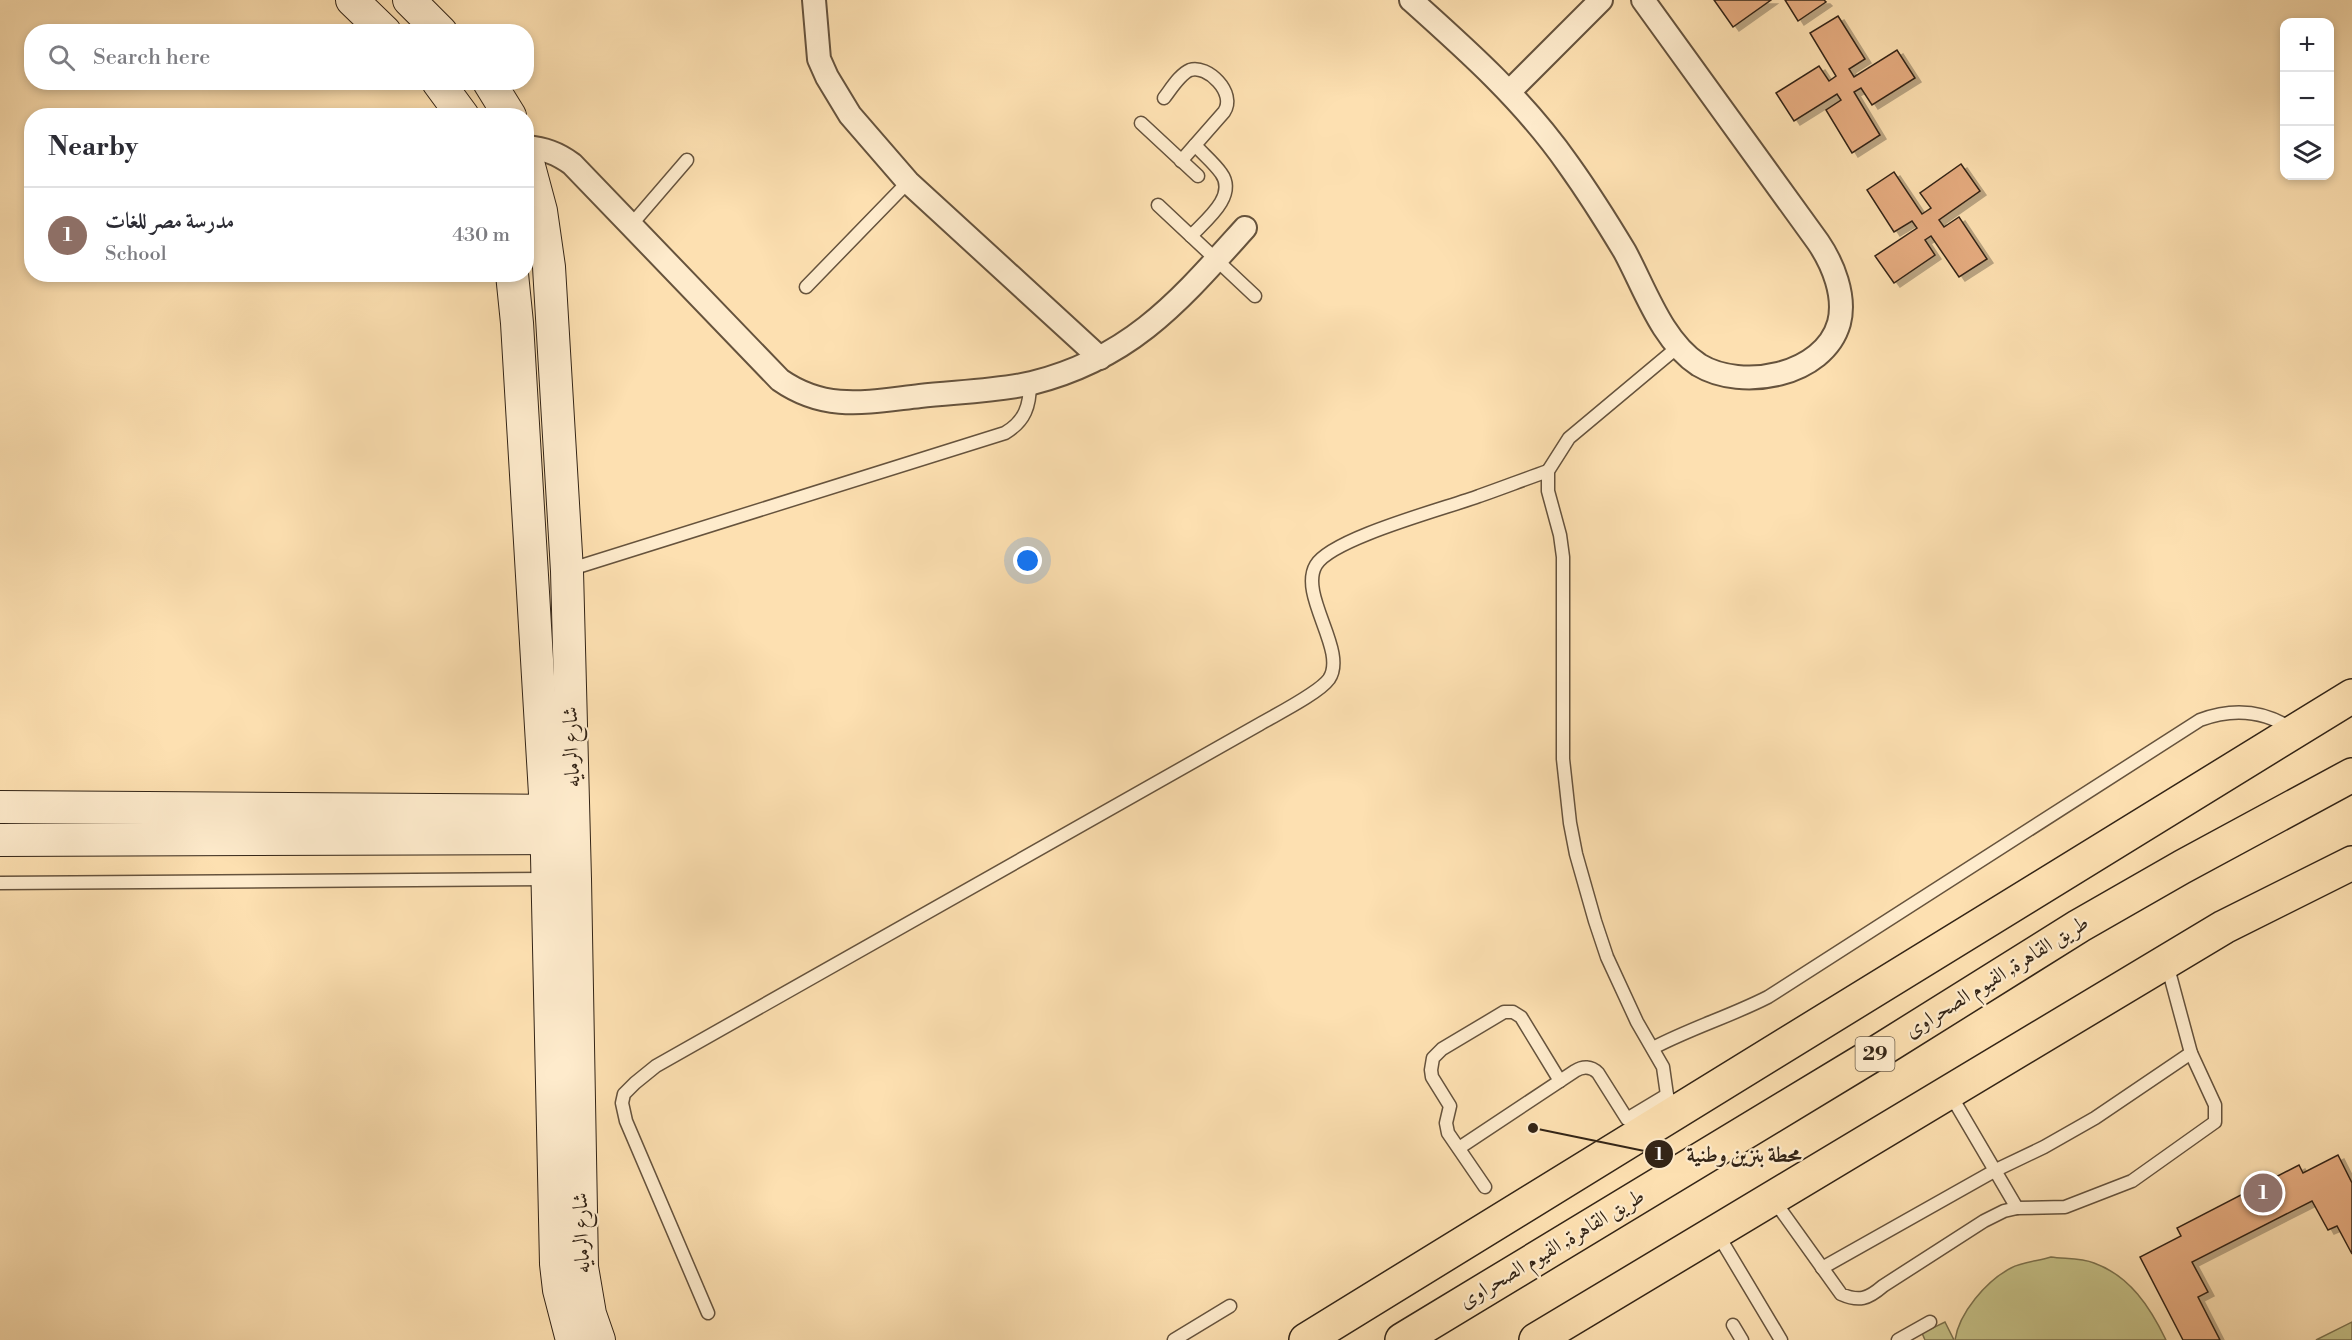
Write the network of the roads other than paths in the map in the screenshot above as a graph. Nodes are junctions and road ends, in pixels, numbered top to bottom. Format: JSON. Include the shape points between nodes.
{"nodes":[{"id":1,"x":351,"y":0,"type":"edge"},
{"id":2,"x":409,"y":0,"type":"edge"},
{"id":3,"x":814,"y":0,"type":"edge"},
{"id":4,"x":1411,"y":0,"type":"edge"},
{"id":5,"x":1601,"y":0,"type":"edge"},
{"id":6,"x":1643,"y":0,"type":"edge"},
{"id":7,"x":376,"y":24,"type":"edge"},
{"id":8,"x":433,"y":24,"type":"edge"},
{"id":9,"x":444,"y":90,"type":"edge"},
{"id":10,"x":494,"y":90,"type":"edge"},
{"id":11,"x":1510,"y":91,"type":"junction"},
{"id":12,"x":1164,"y":98,"type":"dead end"},
{"id":13,"x":457,"y":108,"type":"edge"},
{"id":14,"x":505,"y":108,"type":"edge"},
{"id":15,"x":1141,"y":123,"type":"dead end"},
{"id":16,"x":1195,"y":146,"type":"junction"},
{"id":17,"x":534,"y":148,"type":"edge"},
{"id":18,"x":687,"y":160,"type":"dead end"},
{"id":19,"x":1181,"y":161,"type":"junction"},
{"id":20,"x":1198,"y":176,"type":"dead end"},
{"id":21,"x":908,"y":182,"type":"junction"},
{"id":22,"x":534,"y":185,"type":"edge"},
{"id":23,"x":1158,"y":205,"type":"dead end"},
{"id":24,"x":631,"y":225,"type":"junction"},
{"id":25,"x":1245,"y":228,"type":"dead end"},
{"id":26,"x":1191,"y":236,"type":"junction"},
{"id":27,"x":1216,"y":259,"type":"junction"},
{"id":28,"x":513,"y":282,"type":"edge"},
{"id":29,"x":806,"y":287,"type":"dead end"},
{"id":30,"x":1255,"y":296,"type":"dead end"},
{"id":31,"x":1679,"y":346,"type":"junction"},
{"id":32,"x":1101,"y":358,"type":"junction"},
{"id":33,"x":1030,"y":383,"type":"junction"},
{"id":34,"x":1548,"y":471,"type":"junction"},
{"id":35,"x":567,"y":571,"type":"junction"},
{"id":36,"x":2352,"y":696,"type":"edge"},
{"id":37,"x":2295,"y":731,"type":"junction"},
{"id":38,"x":2352,"y":775,"type":"edge"},
{"id":39,"x":0,"y":807,"type":"edge"},
{"id":40,"x":560,"y":824,"type":"junction"},
{"id":41,"x":0,"y":840,"type":"edge"},
{"id":42,"x":2352,"y":863,"type":"edge"},
{"id":43,"x":561,"y":879,"type":"junction"},
{"id":44,"x":0,"y":883,"type":"edge"},
{"id":45,"x":2166,"y":962,"type":"junction"},
{"id":46,"x":1653,"y":1048,"type":"junction"},
{"id":47,"x":2191,"y":1053,"type":"junction"},
{"id":48,"x":1560,"y":1081,"type":"junction"},
{"id":49,"x":1949,"y":1093,"type":"junction"},
{"id":50,"x":1671,"y":1104,"type":"junction"},
{"id":51,"x":1459,"y":1148,"type":"junction"},
{"id":52,"x":1996,"y":1170,"type":"junction"},
{"id":53,"x":1485,"y":1187,"type":"dead end"},
{"id":54,"x":1772,"y":1198,"type":"junction"},
{"id":55,"x":2017,"y":1208,"type":"junction"},
{"id":56,"x":1716,"y":1232,"type":"junction"},
{"id":57,"x":1822,"y":1268,"type":"junction"},
{"id":58,"x":1230,"y":1306,"type":"dead end"},
{"id":59,"x":708,"y":1313,"type":"dead end"},
{"id":60,"x":1930,"y":1322,"type":"dead end"},
{"id":61,"x":1733,"y":1325,"type":"dead end"},
{"id":62,"x":1539,"y":1339,"type":"edge"},
{"id":63,"x":572,"y":1340,"type":"edge"},
{"id":64,"x":599,"y":1340,"type":"edge"},
{"id":65,"x":1174,"y":1340,"type":"edge"},
{"id":66,"x":1306,"y":1340,"type":"edge"},
{"id":67,"x":1402,"y":1340,"type":"edge"},
{"id":68,"x":1742,"y":1340,"type":"edge"},
{"id":69,"x":1781,"y":1340,"type":"edge"},
{"id":70,"x":1898,"y":1340,"type":"edge"}],
"edges":[{"from":1,"to":7,"type":"street"},
{"from":2,"to":8,"type":"street"},
{"from":3,"to":21,"type":"street","via":[[819,59],[827,77],[850,115]]},
{"from":4,"to":11,"type":"street"},
{"from":5,"to":11,"type":"street"},
{"from":6,"to":31,"type":"street","via":[[1818,242],[1834,271],[1840,297],[1839,323],[1830,341],[1811,360],[1771,377],[1721,373],[1700,365]]},
{"from":9,"to":13,"type":"street"},
{"from":10,"to":14,"type":"street"},
{"from":11,"to":31,"type":"street","via":[[1586,190]]},
{"from":12,"to":16,"type":"lane","via":[[1184,73],[1194,69],[1204,71],[1226,90],[1227,107]]},
{"from":15,"to":19,"type":"lane"},
{"from":16,"to":19,"type":"lane"},
{"from":16,"to":26,"type":"lane","via":[[1221,172],[1226,189],[1222,201]]},
{"from":17,"to":24,"type":"street","via":[[559,154]]},
{"from":18,"to":24,"type":"lane"},
{"from":19,"to":20,"type":"lane"},
{"from":21,"to":29,"type":"lane"},
{"from":21,"to":32,"type":"street"},
{"from":22,"to":35,"type":"street","name":"شارع الرمايه","via":[[549,267]]},
{"from":23,"to":26,"type":"lane"},
{"from":24,"to":33,"type":"street","via":[[780,380],[808,396],[858,403]]},
{"from":25,"to":27,"type":"street"},
{"from":26,"to":27,"type":"lane"},
{"from":27,"to":30,"type":"lane"},
{"from":27,"to":32,"type":"street","via":[[1163,315]]},
{"from":28,"to":40,"type":"street","name":"شارع الرمايه"},
{"from":31,"to":34,"type":"lane","via":[[1569,438]]},
{"from":32,"to":33,"type":"street"},
{"from":33,"to":35,"type":"lane","via":[[1027,409],[1005,433]]},
{"from":34,"to":46,"type":"lane","via":[[1548,490],[1563,557],[1563,759],[1570,823],[1607,957]]},
{"from":34,"to":59,"type":"lane","via":[[1335,548],[1317,562],[1312,583],[1332,658],[1328,681],[1260,724],[656,1066],[634,1083],[622,1103],[626,1121]]},
{"from":35,"to":40,"type":"street","name":"شارع الرمايه"},
{"from":36,"to":37,"type":"main road"},
{"from":37,"to":46,"type":"lane","via":[[2270,717],[2249,712],[2228,712],[2200,720],[1768,997]]},
{"from":37,"to":50,"type":"main road"},
{"from":38,"to":67,"type":"main road","name":"طريق القاهرة, الفيوم الصحراوى","number":"29","via":[[2079,926]]},
{"from":39,"to":40,"type":"street"},
{"from":40,"to":41,"type":"street"},
{"from":40,"to":43,"type":"street","name":"شارع الرمايه"},
{"from":42,"to":45,"type":"main road","via":[[2224,927]]},
{"from":43,"to":44,"type":"lane"},
{"from":43,"to":63,"type":"street","name":"شارع الرمايه","via":[[556,1264]]},
{"from":43,"to":64,"type":"street","name":"شارع الرمايه","via":[[582,1267]]},
{"from":45,"to":47,"type":"lane"},
{"from":45,"to":49,"type":"main road"},
{"from":46,"to":50,"type":"lane","via":[[1663,1067]]},
{"from":47,"to":52,"type":"lane","via":[[2095,1118]]},
{"from":47,"to":55,"type":"lane","via":[[2215,1105],[2215,1122],[2132,1181],[2065,1207]]},
{"from":48,"to":50,"type":"lane","via":[[1584,1067],[1594,1070],[1627,1119]]},
{"from":48,"to":51,"type":"lane"},
{"from":48,"to":51,"type":"lane","via":[[1524,1020],[1513,1012],[1504,1012],[1442,1049],[1433,1058],[1431,1071],[1449,1103],[1447,1128]]},
{"from":49,"to":52,"type":"lane"},
{"from":49,"to":54,"type":"main road"},
{"from":50,"to":66,"type":"main road"},
{"from":51,"to":53,"type":"lane"},
{"from":52,"to":55,"type":"lane"},
{"from":52,"to":57,"type":"lane"},
{"from":54,"to":56,"type":"main road"},
{"from":54,"to":57,"type":"lane"},
{"from":55,"to":57,"type":"lane","via":[[1984,1221],[1871,1296],[1850,1298],[1841,1294]]},
{"from":56,"to":62,"type":"main road"},
{"from":56,"to":69,"type":"lane"},
{"from":58,"to":65,"type":"lane"},
{"from":60,"to":70,"type":"lane"},
{"from":61,"to":68,"type":"lane"}]}
